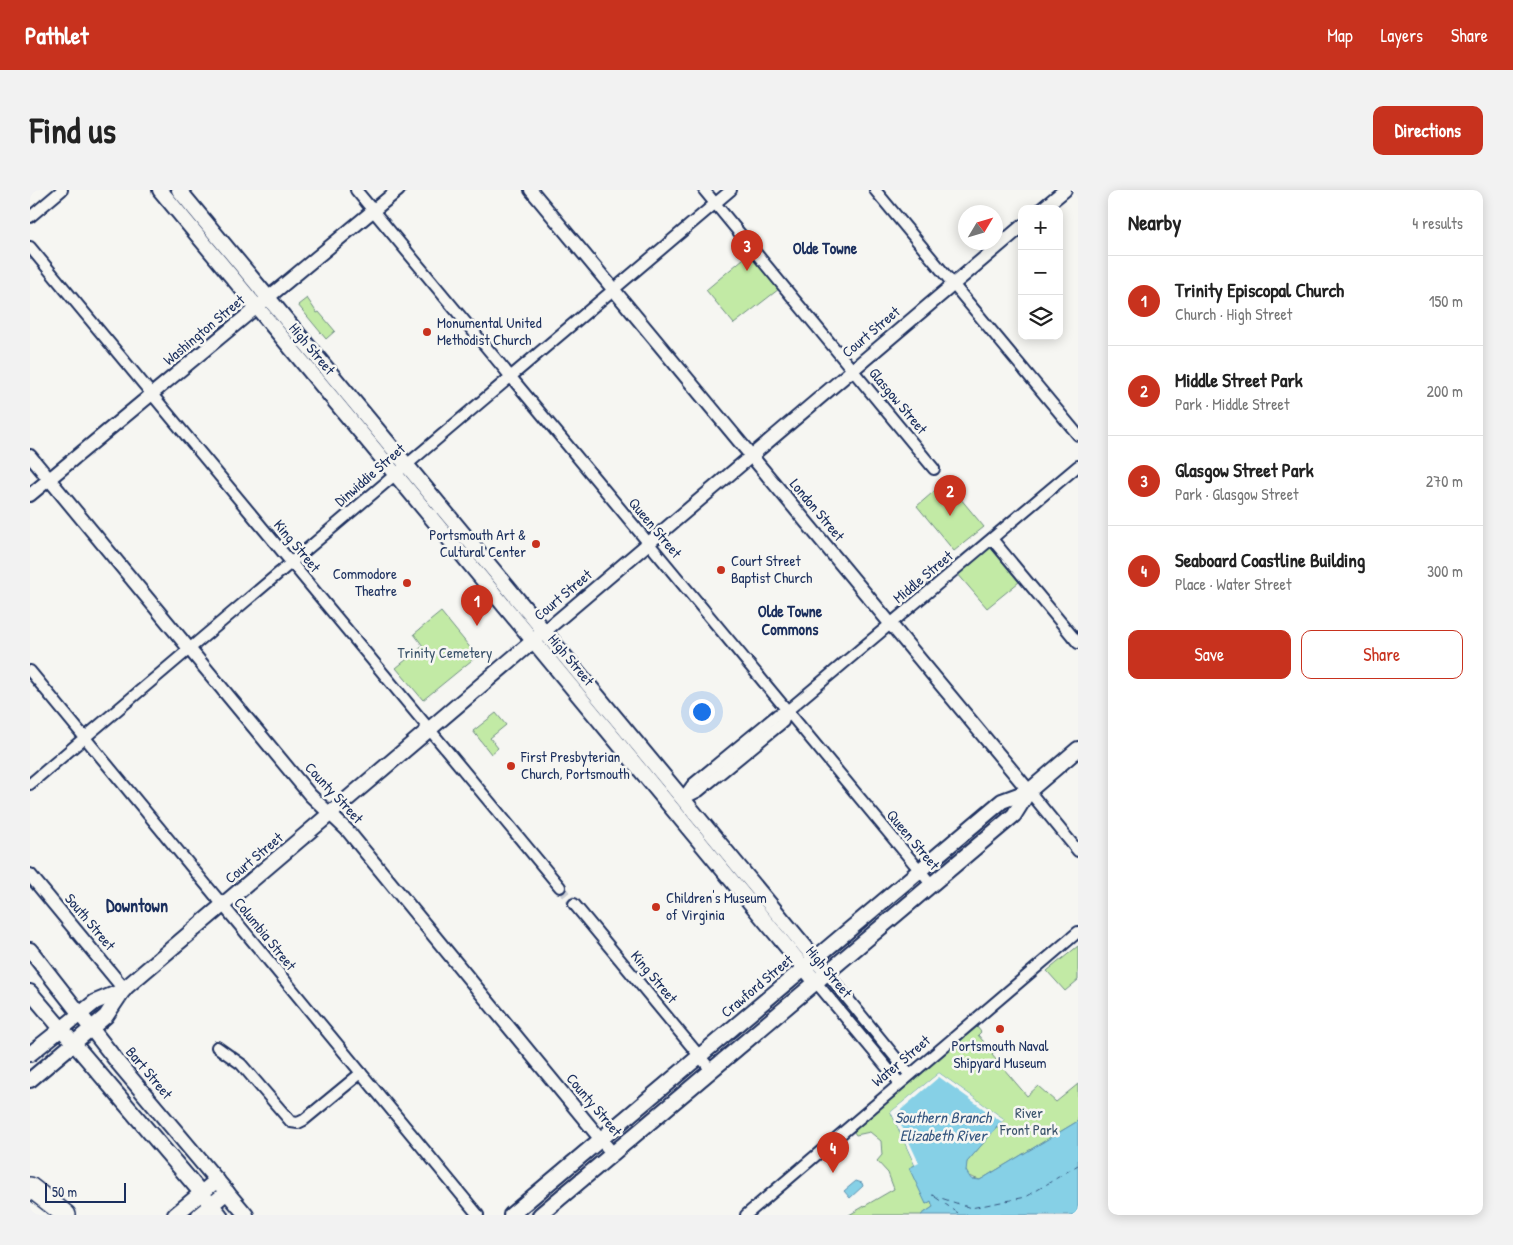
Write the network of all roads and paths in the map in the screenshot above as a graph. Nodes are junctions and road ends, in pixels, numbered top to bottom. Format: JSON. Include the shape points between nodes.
{"nodes":[{"id":1,"x":62,"y":190,"type":"edge"},
{"id":2,"x":160,"y":190,"type":"edge"},
{"id":3,"x":179,"y":190,"type":"edge"},
{"id":4,"x":356,"y":190,"type":"edge"},
{"id":5,"x":398,"y":190,"type":"edge"},
{"id":6,"x":531,"y":190,"type":"edge"},
{"id":7,"x":704,"y":190,"type":"edge"},
{"id":8,"x":731,"y":190,"type":"edge"},
{"id":9,"x":876,"y":190,"type":"edge"},
{"id":10,"x":1065,"y":190,"type":"edge"},
{"id":11,"x":715,"y":204,"type":"junction"},
{"id":12,"x":1047,"y":205,"type":"edge"},
{"id":13,"x":373,"y":211,"type":"junction"},
{"id":14,"x":30,"y":217,"type":"edge"},
{"id":15,"x":1018,"y":229,"type":"edge"},
{"id":16,"x":30,"y":247,"type":"edge"},
{"id":17,"x":953,"y":284,"type":"junction"},
{"id":18,"x":613,"y":289,"type":"junction"},
{"id":19,"x":262,"y":303,"type":"junction"},
{"id":20,"x":852,"y":369,"type":"junction"},
{"id":21,"x":510,"y":376,"type":"junction"},
{"id":22,"x":152,"y":394,"type":"junction"},
{"id":23,"x":1078,"y":435,"type":"edge"},
{"id":24,"x":30,"y":456,"type":"edge"},
{"id":25,"x":751,"y":456,"type":"junction"},
{"id":26,"x":1078,"y":466,"type":"edge"},
{"id":27,"x":400,"y":469,"type":"junction"},
{"id":28,"x":934,"y":469,"type":"dead end"},
{"id":29,"x":50,"y":479,"type":"junction"},
{"id":30,"x":30,"y":495,"type":"edge"},
{"id":31,"x":992,"y":538,"type":"junction"},
{"id":32,"x":649,"y":544,"type":"junction"},
{"id":33,"x":292,"y":563,"type":"junction"},
{"id":34,"x":890,"y":624,"type":"junction"},
{"id":35,"x":539,"y":637,"type":"junction"},
{"id":36,"x":1078,"y":643,"type":"edge"},
{"id":37,"x":190,"y":649,"type":"junction"},
{"id":38,"x":30,"y":671,"type":"edge"},
{"id":39,"x":787,"y":710,"type":"junction"},
{"id":40,"x":430,"y":730,"type":"junction"},
{"id":41,"x":85,"y":738,"type":"junction"},
{"id":42,"x":1078,"y":749,"type":"edge"},
{"id":43,"x":30,"y":784,"type":"edge"},
{"id":44,"x":1029,"y":791,"type":"junction"},
{"id":45,"x":677,"y":804,"type":"junction"},
{"id":46,"x":331,"y":815,"type":"junction"},
{"id":47,"x":1078,"y":851,"type":"edge"},
{"id":48,"x":919,"y":870,"type":"junction"},
{"id":49,"x":30,"y":875,"type":"edge"},
{"id":50,"x":931,"y":884,"type":"junction"},
{"id":51,"x":560,"y":888,"type":"tunnel mouth"},
{"id":52,"x":574,"y":904,"type":"tunnel mouth"},
{"id":53,"x":222,"y":906,"type":"junction"},
{"id":54,"x":1078,"y":932,"type":"edge"},
{"id":55,"x":30,"y":950,"type":"edge"},
{"id":56,"x":809,"y":963,"type":"junction"},
{"id":57,"x":820,"y":977,"type":"junction"},
{"id":58,"x":124,"y":989,"type":"junction"},
{"id":59,"x":30,"y":992,"type":"edge"},
{"id":60,"x":81,"y":1013,"type":"junction"},
{"id":61,"x":92,"y":1027,"type":"junction"},
{"id":62,"x":60,"y":1030,"type":"junction"},
{"id":63,"x":72,"y":1044,"type":"junction"},
{"id":64,"x":217,"y":1047,"type":"dead end"},
{"id":65,"x":30,"y":1054,"type":"edge"},
{"id":66,"x":700,"y":1056,"type":"junction"},
{"id":67,"x":711,"y":1070,"type":"junction"},
{"id":68,"x":361,"y":1073,"type":"junction"},
{"id":69,"x":909,"y":1074,"type":"junction"},
{"id":70,"x":30,"y":1080,"type":"edge"},
{"id":71,"x":899,"y":1082,"type":"junction"},
{"id":72,"x":601,"y":1139,"type":"junction"},
{"id":73,"x":612,"y":1153,"type":"junction"},
{"id":74,"x":217,"y":1180,"type":"junction"},
{"id":75,"x":30,"y":1187,"type":"edge"},
{"id":76,"x":227,"y":1192,"type":"junction"},
{"id":77,"x":202,"y":1193,"type":"junction"},
{"id":78,"x":216,"y":1210,"type":"edge"},
{"id":79,"x":66,"y":1215,"type":"edge"},
{"id":80,"x":175,"y":1215,"type":"edge"},
{"id":81,"x":199,"y":1215,"type":"edge"},
{"id":82,"x":246,"y":1215,"type":"edge"},
{"id":83,"x":478,"y":1215,"type":"edge"},
{"id":84,"x":511,"y":1215,"type":"edge"},
{"id":85,"x":540,"y":1215,"type":"edge"},
{"id":86,"x":746,"y":1215,"type":"edge"}],
"edges":[{"from":1,"to":14,"type":"street"},
{"from":2,"to":19,"type":"main road","name":"High Street"},
{"from":3,"to":19,"type":"main road","name":"High Street"},
{"from":4,"to":13,"type":"street","name":"Queen Street"},
{"from":5,"to":13,"type":"street","name":"Washington Street"},
{"from":6,"to":18,"type":"street","name":"London Street"},
{"from":7,"to":11,"type":"street","name":"Glasgow Street"},
{"from":8,"to":11,"type":"street","name":"Dinwiddie Street"},
{"from":9,"to":17,"type":"street"},
{"from":10,"to":12,"type":"street"},
{"from":11,"to":18,"type":"street","name":"Dinwiddie Street"},
{"from":11,"to":20,"type":"street","name":"Glasgow Street"},
{"from":13,"to":19,"type":"street","name":"Washington Street"},
{"from":13,"to":21,"type":"street","name":"Queen Street"},
{"from":15,"to":17,"type":"street","name":"Court Street"},
{"from":16,"to":22,"type":"street","name":"King Street"},
{"from":17,"to":20,"type":"street","name":"Court Street"},
{"from":17,"to":23,"type":"street"},
{"from":18,"to":21,"type":"street","name":"Dinwiddie Street"},
{"from":18,"to":25,"type":"street","name":"London Street"},
{"from":19,"to":22,"type":"street","name":"Washington Street"},
{"from":19,"to":27,"type":"main road","name":"High Street"},
{"from":20,"to":25,"type":"street","name":"Court Street"},
{"from":20,"to":28,"type":"street","name":"Glasgow Street"},
{"from":21,"to":27,"type":"street","name":"Dinwiddie Street"},
{"from":21,"to":32,"type":"street","name":"Queen Street"},
{"from":22,"to":29,"type":"street","name":"Washington Street"},
{"from":22,"to":33,"type":"street","name":"King Street"},
{"from":24,"to":29,"type":"street","name":"County Street"},
{"from":25,"to":32,"type":"street","name":"Court Street"},
{"from":25,"to":34,"type":"street","name":"London Street"},
{"from":26,"to":31,"type":"street","name":"Middle Street"},
{"from":27,"to":33,"type":"street","name":"Dinwiddie Street"},
{"from":27,"to":35,"type":"main road","name":"High Street"},
{"from":29,"to":30,"type":"street","name":"Washington Street"},
{"from":29,"to":37,"type":"street","name":"County Street"},
{"from":31,"to":34,"type":"street","name":"Middle Street"},
{"from":31,"to":36,"type":"street"},
{"from":32,"to":35,"type":"street","name":"Court Street"},
{"from":32,"to":39,"type":"street","name":"Queen Street"},
{"from":33,"to":37,"type":"street","name":"Dinwiddie Street"},
{"from":33,"to":40,"type":"street","name":"King Street"},
{"from":34,"to":39,"type":"street","name":"Middle Street"},
{"from":34,"to":44,"type":"street","name":"London Street"},
{"from":35,"to":40,"type":"main road","name":"Court Street"},
{"from":35,"to":45,"type":"main road","name":"High Street"},
{"from":37,"to":41,"type":"street","name":"Dinwiddie Street"},
{"from":37,"to":46,"type":"street","name":"County Street","via":[[310,795]]},
{"from":38,"to":41,"type":"street","name":"Columbia Street"},
{"from":39,"to":45,"type":"street","name":"Middle Street","via":[[693,784]]},
{"from":39,"to":48,"type":"street","name":"Queen Street"},
{"from":40,"to":46,"type":"main road","name":"Court Street"},
{"from":40,"to":51,"type":"street","name":"King Street"},
{"from":41,"to":43,"type":"street","name":"Dinwiddie Street"},
{"from":41,"to":53,"type":"street","name":"Columbia Street"},
{"from":42,"to":44,"type":"main road","name":"Crawford Street"},
{"from":44,"to":47,"type":"street","name":"London Street"},
{"from":44,"to":48,"type":"main road","name":"Crawford Street","via":[[1002,801]]},
{"from":44,"to":50,"type":"main road","name":"Crawford Street","via":[[1014,815]]},
{"from":45,"to":56,"type":"main road","name":"High Street"},
{"from":46,"to":53,"type":"main road","name":"Court Street"},
{"from":46,"to":72,"type":"street","name":"County Street","via":[[348,831]]},
{"from":48,"to":50,"type":"street","name":"Queen Street"},
{"from":48,"to":56,"type":"main road","name":"Crawford Street"},
{"from":49,"to":58,"type":"street","name":"South Street"},
{"from":50,"to":57,"type":"main road","name":"Crawford Street"},
{"from":52,"to":66,"type":"street","name":"King Street"},
{"from":53,"to":58,"type":"main road","name":"Court Street"},
{"from":53,"to":68,"type":"street","name":"Columbia Street"},
{"from":54,"to":69,"type":"street","name":"Water Street"},
{"from":55,"to":60,"type":"main road","name":"Bart Street"},
{"from":56,"to":57,"type":"main road","name":"High Street"},
{"from":56,"to":66,"type":"main road","name":"Crawford Street"},
{"from":57,"to":67,"type":"main road","name":"Crawford Street"},
{"from":57,"to":69,"type":"street","name":"High Street"},
{"from":57,"to":71,"type":"street","name":"High Street"},
{"from":58,"to":60,"type":"main road","name":"Court Street","via":[[95,1002]]},
{"from":58,"to":61,"type":"main road","name":"Court Street","via":[[106,1016]]},
{"from":59,"to":62,"type":"main road"},
{"from":60,"to":61,"type":"main road","name":"Bart Street"},
{"from":60,"to":62,"type":"main road","name":"Court Street"},
{"from":61,"to":63,"type":"main road","name":"Court Street"},
{"from":61,"to":74,"type":"main road","name":"Bart Street","via":[[119,1064]]},
{"from":62,"to":63,"type":"main road"},
{"from":62,"to":65,"type":"main road","name":"Court Street"},
{"from":63,"to":70,"type":"main road","name":"Court Street"},
{"from":63,"to":77,"type":"main road"},
{"from":64,"to":68,"type":"street","via":[[241,1064],[292,1122],[304,1120]]},
{"from":66,"to":67,"type":"street","name":"King Street"},
{"from":66,"to":72,"type":"main road","name":"Crawford Street"},
{"from":67,"to":73,"type":"main road","name":"Crawford Street"},
{"from":68,"to":83,"type":"street","name":"Columbia Street"},
{"from":69,"to":71,"type":"street","name":"Water Street"},
{"from":71,"to":86,"type":"street","name":"Water Street"},
{"from":72,"to":73,"type":"street","name":"County Street"},
{"from":72,"to":84,"type":"main road","name":"Crawford Street"},
{"from":73,"to":85,"type":"main road","name":"Crawford Street"},
{"from":74,"to":76,"type":"main road","name":"Bart Street"},
{"from":74,"to":77,"type":"main road"},
{"from":75,"to":79,"type":"highway"},
{"from":76,"to":78,"type":"main road"},
{"from":76,"to":82,"type":"main road","name":"Bart Street"},
{"from":77,"to":78,"type":"main road"},
{"from":77,"to":80,"type":"main road"},
{"from":78,"to":81,"type":"main road"}]}
